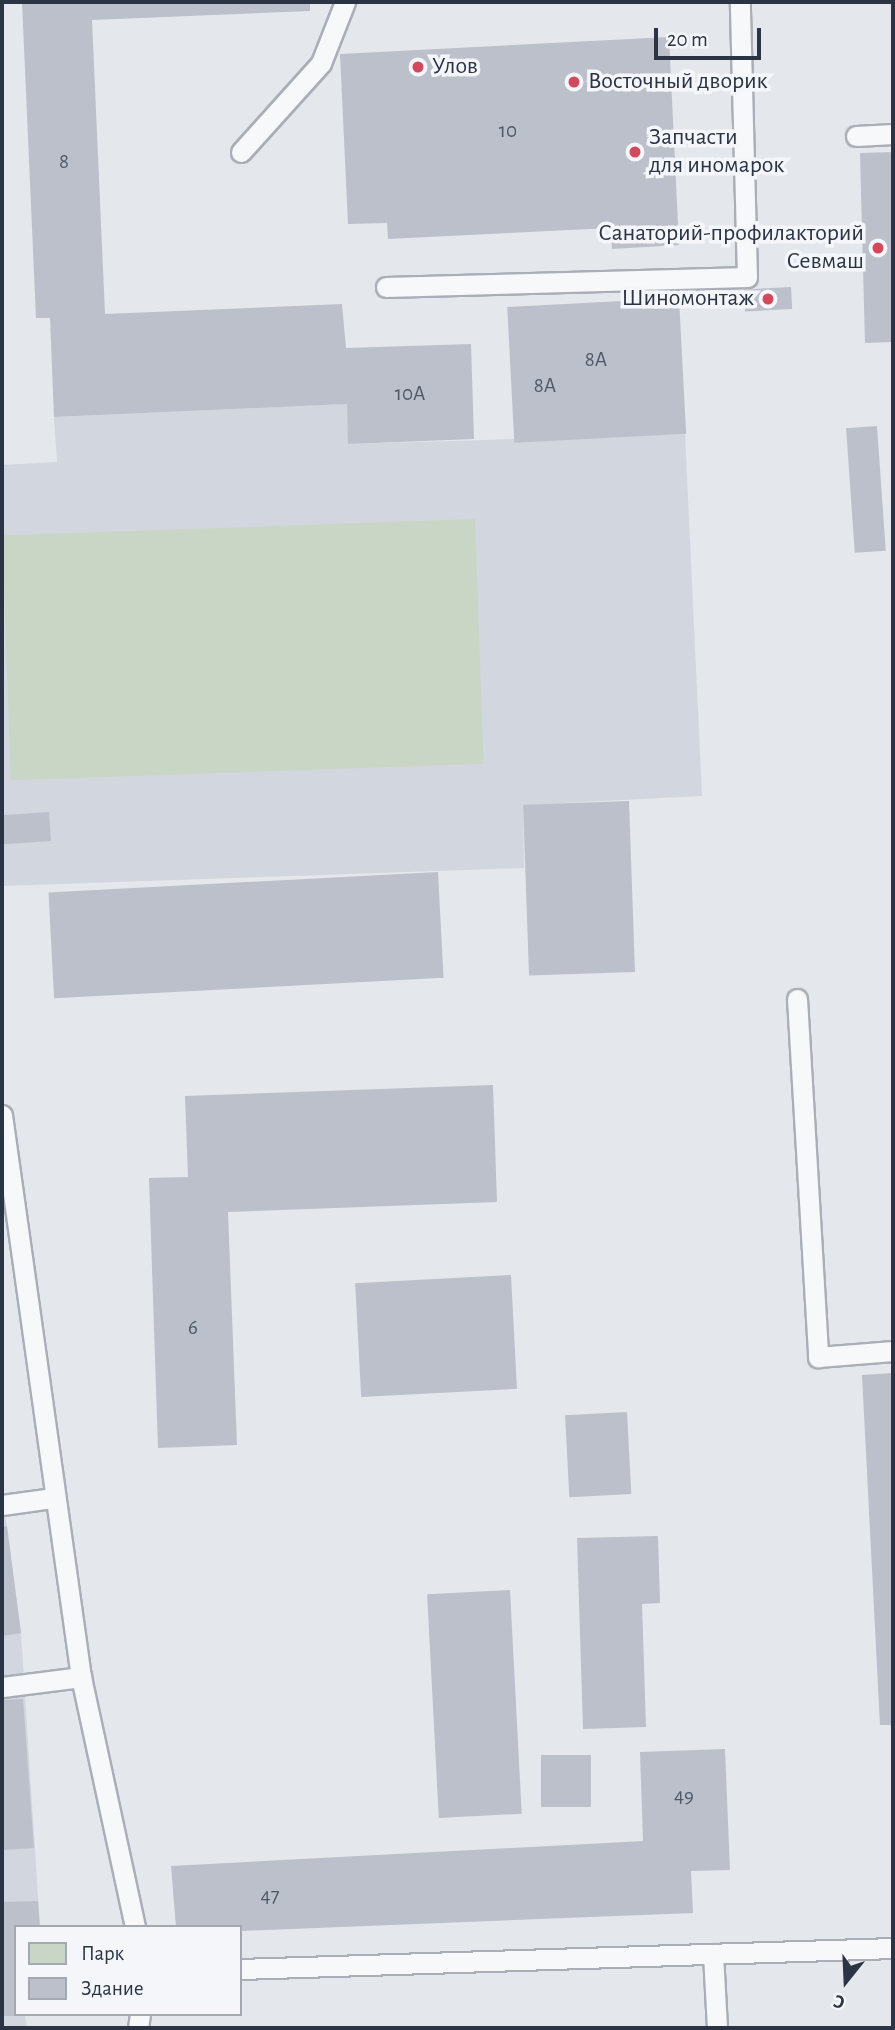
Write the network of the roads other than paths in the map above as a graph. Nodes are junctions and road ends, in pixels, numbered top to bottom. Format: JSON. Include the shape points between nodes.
{"nodes":[{"id":1,"x":345,"y":2,"type":"edge"},
{"id":2,"x":740,"y":2,"type":"edge"},
{"id":3,"x":893,"y":134,"type":"edge"},
{"id":4,"x":856,"y":135,"type":"dead end"},
{"id":5,"x":241,"y":152,"type":"dead end"},
{"id":6,"x":386,"y":287,"type":"dead end"},
{"id":7,"x":797,"y":999,"type":"dead end"},
{"id":8,"x":2,"y":1115,"type":"edge"},
{"id":9,"x":893,"y":1351,"type":"edge"},
{"id":10,"x":52,"y":1498,"type":"junction"},
{"id":11,"x":2,"y":1505,"type":"edge"},
{"id":12,"x":81,"y":1677,"type":"junction"},
{"id":13,"x":2,"y":1686,"type":"edge"},
{"id":14,"x":135,"y":1925,"type":"edge"},
{"id":15,"x":893,"y":1948,"type":"edge"},
{"id":16,"x":713,"y":1954,"type":"junction"},
{"id":17,"x":242,"y":1969,"type":"edge"},
{"id":18,"x":717,"y":2028,"type":"edge"}],
"edges":[{"from":1,"to":5,"type":"lane","via":[[321,63]]},
{"from":2,"to":6,"type":"lane","via":[[747,277]]},
{"from":3,"to":4,"type":"lane"},
{"from":7,"to":9,"type":"lane","via":[[818,1357]]},
{"from":8,"to":10,"type":"lane"},
{"from":10,"to":11,"type":"lane"},
{"from":10,"to":12,"type":"lane"},
{"from":12,"to":13,"type":"lane"},
{"from":12,"to":14,"type":"lane"},
{"from":15,"to":16,"type":"lane"},
{"from":16,"to":17,"type":"lane"},
{"from":16,"to":18,"type":"lane"}]}
